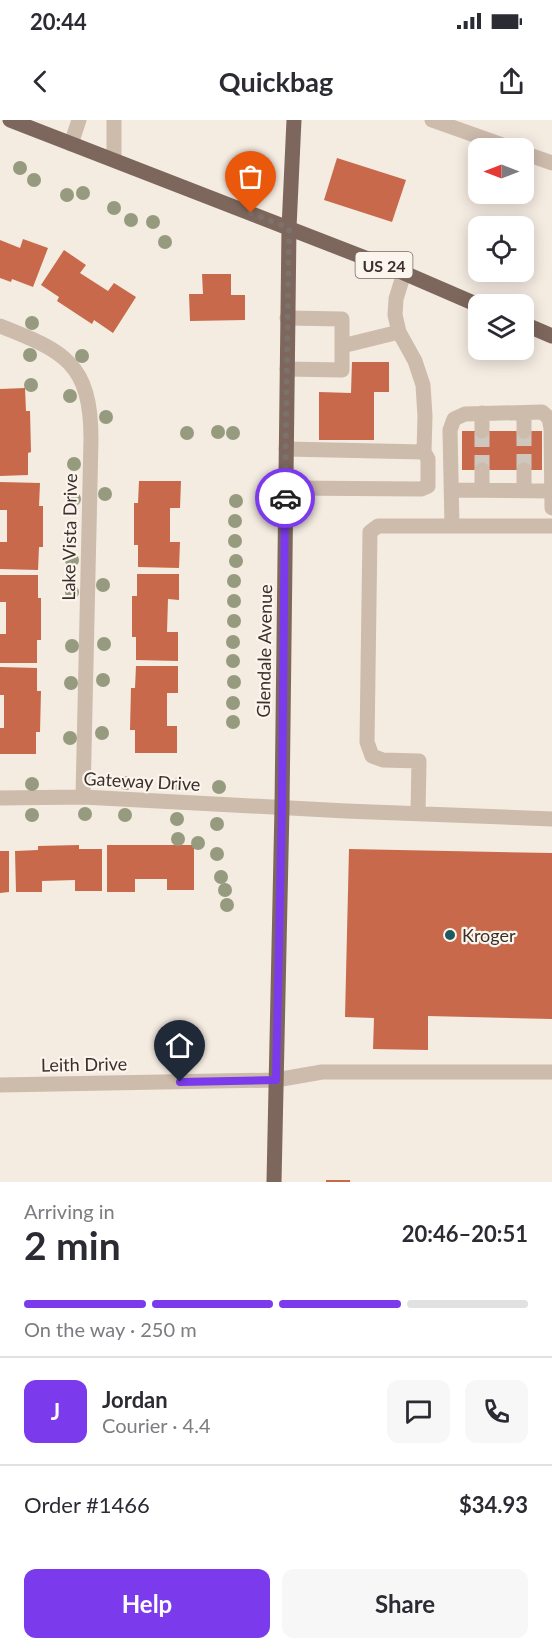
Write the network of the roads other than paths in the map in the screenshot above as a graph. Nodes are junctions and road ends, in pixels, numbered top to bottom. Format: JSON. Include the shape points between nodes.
{"nodes":[{"id":1,"x":10,"y":120,"type":"edge"},
{"id":2,"x":79,"y":120,"type":"edge"},
{"id":3,"x":114,"y":120,"type":"edge"},
{"id":4,"x":294,"y":120,"type":"edge"},
{"id":5,"x":432,"y":120,"type":"edge"},
{"id":6,"x":483,"y":138,"type":"edge"},
{"id":7,"x":71,"y":144,"type":"junction"},
{"id":8,"x":534,"y":157,"type":"edge"},
{"id":9,"x":114,"y":160,"type":"junction"},
{"id":10,"x":552,"y":163,"type":"edge"},
{"id":11,"x":289,"y":228,"type":"junction"},
{"id":12,"x":404,"y":273,"type":"junction"},
{"id":13,"x":468,"y":301,"type":"edge"},
{"id":14,"x":287,"y":318,"type":"junction"},
{"id":15,"x":0,"y":326,"type":"edge"},
{"id":16,"x":534,"y":328,"type":"edge"},
{"id":17,"x":399,"y":332,"type":"junction"},
{"id":18,"x":552,"y":336,"type":"edge"},
{"id":19,"x":342,"y":346,"type":"junction"},
{"id":20,"x":287,"y":369,"type":"junction"},
{"id":21,"x":482,"y":413,"type":"junction"},
{"id":22,"x":524,"y":413,"type":"junction"},
{"id":23,"x":482,"y":431,"type":"tunnel mouth"},
{"id":24,"x":524,"y":431,"type":"tunnel mouth"},
{"id":25,"x":286,"y":449,"type":"junction"},
{"id":26,"x":424,"y":452,"type":"junction"},
{"id":27,"x":482,"y":470,"type":"tunnel mouth"},
{"id":28,"x":524,"y":470,"type":"tunnel mouth"},
{"id":29,"x":285,"y":488,"type":"junction"},
{"id":30,"x":452,"y":490,"type":"junction"},
{"id":31,"x":482,"y":490,"type":"junction"},
{"id":32,"x":524,"y":490,"type":"junction"},
{"id":33,"x":552,"y":491,"type":"edge"},
{"id":34,"x":552,"y":508,"type":"edge"},
{"id":35,"x":452,"y":526,"type":"junction"},
{"id":36,"x":552,"y":526,"type":"edge"},
{"id":37,"x":83,"y":797,"type":"junction"},
{"id":38,"x":0,"y":798,"type":"edge"},
{"id":39,"x":282,"y":807,"type":"junction"},
{"id":40,"x":418,"y":813,"type":"junction"},
{"id":41,"x":552,"y":819,"type":"edge"},
{"id":42,"x":552,"y":1072,"type":"edge"},
{"id":43,"x":276,"y":1080,"type":"junction"},
{"id":44,"x":0,"y":1085,"type":"edge"},
{"id":45,"x":274,"y":1182,"type":"edge"}],
"edges":[{"from":1,"to":7,"type":"main road","number":"US 24"},
{"from":2,"to":7,"type":"street"},
{"from":3,"to":9,"type":"street"},
{"from":4,"to":11,"type":"main road","name":"Glendale Avenue"},
{"from":5,"to":6,"type":"street"},
{"from":7,"to":9,"type":"main road","number":"US 24"},
{"from":8,"to":10,"type":"street"},
{"from":9,"to":11,"type":"main road","number":"US 24"},
{"from":11,"to":12,"type":"main road","number":"US 24"},
{"from":11,"to":14,"type":"main road","name":"Glendale Avenue"},
{"from":12,"to":13,"type":"main road","number":"US 24"},
{"from":12,"to":17,"type":"street","via":[[396,299]]},
{"from":14,"to":19,"type":"street","via":[[342,320]]},
{"from":14,"to":20,"type":"main road","name":"Glendale Avenue"},
{"from":15,"to":37,"type":"street","name":"Lake Vista Drive","via":[[39,342],[67,360],[84,386],[90,414]]},
{"from":16,"to":18,"type":"main road"},
{"from":17,"to":19,"type":"street"},
{"from":17,"to":26,"type":"street","via":[[416,361],[423,385]]},
{"from":19,"to":20,"type":"street","via":[[342,370]]},
{"from":20,"to":25,"type":"main road","name":"Glendale Avenue"},
{"from":21,"to":22,"type":"street"},
{"from":21,"to":23,"type":"street"},
{"from":21,"to":30,"type":"street","via":[[454,419],[450,430]]},
{"from":22,"to":24,"type":"street"},
{"from":22,"to":33,"type":"street","via":[[542,412],[549,418]]},
{"from":25,"to":26,"type":"street"},
{"from":25,"to":29,"type":"main road","name":"Glendale Avenue"},
{"from":26,"to":29,"type":"street","via":[[428,459],[428,486],[421,489]]},
{"from":27,"to":31,"type":"street"},
{"from":28,"to":32,"type":"street"},
{"from":29,"to":39,"type":"main road","name":"Glendale Avenue"},
{"from":30,"to":31,"type":"street"},
{"from":30,"to":35,"type":"street"},
{"from":31,"to":32,"type":"street"},
{"from":32,"to":33,"type":"street"},
{"from":33,"to":34,"type":"street"},
{"from":35,"to":36,"type":"street"},
{"from":35,"to":40,"type":"street","via":[[378,526],[370,532],[367,742],[372,756],[418,761]]},
{"from":37,"to":38,"type":"street","name":"Gateway Drive"},
{"from":37,"to":39,"type":"street","name":"Gateway Drive"},
{"from":39,"to":40,"type":"street","name":"Gateway Drive"},
{"from":39,"to":43,"type":"main road","name":"Glendale Avenue"},
{"from":40,"to":41,"type":"street","name":"Gateway Drive"},
{"from":42,"to":43,"type":"street","name":"Leith Drive","via":[[322,1072]]},
{"from":43,"to":44,"type":"street","name":"Leith Drive"},
{"from":43,"to":45,"type":"main road","name":"Glendale Avenue"}]}
